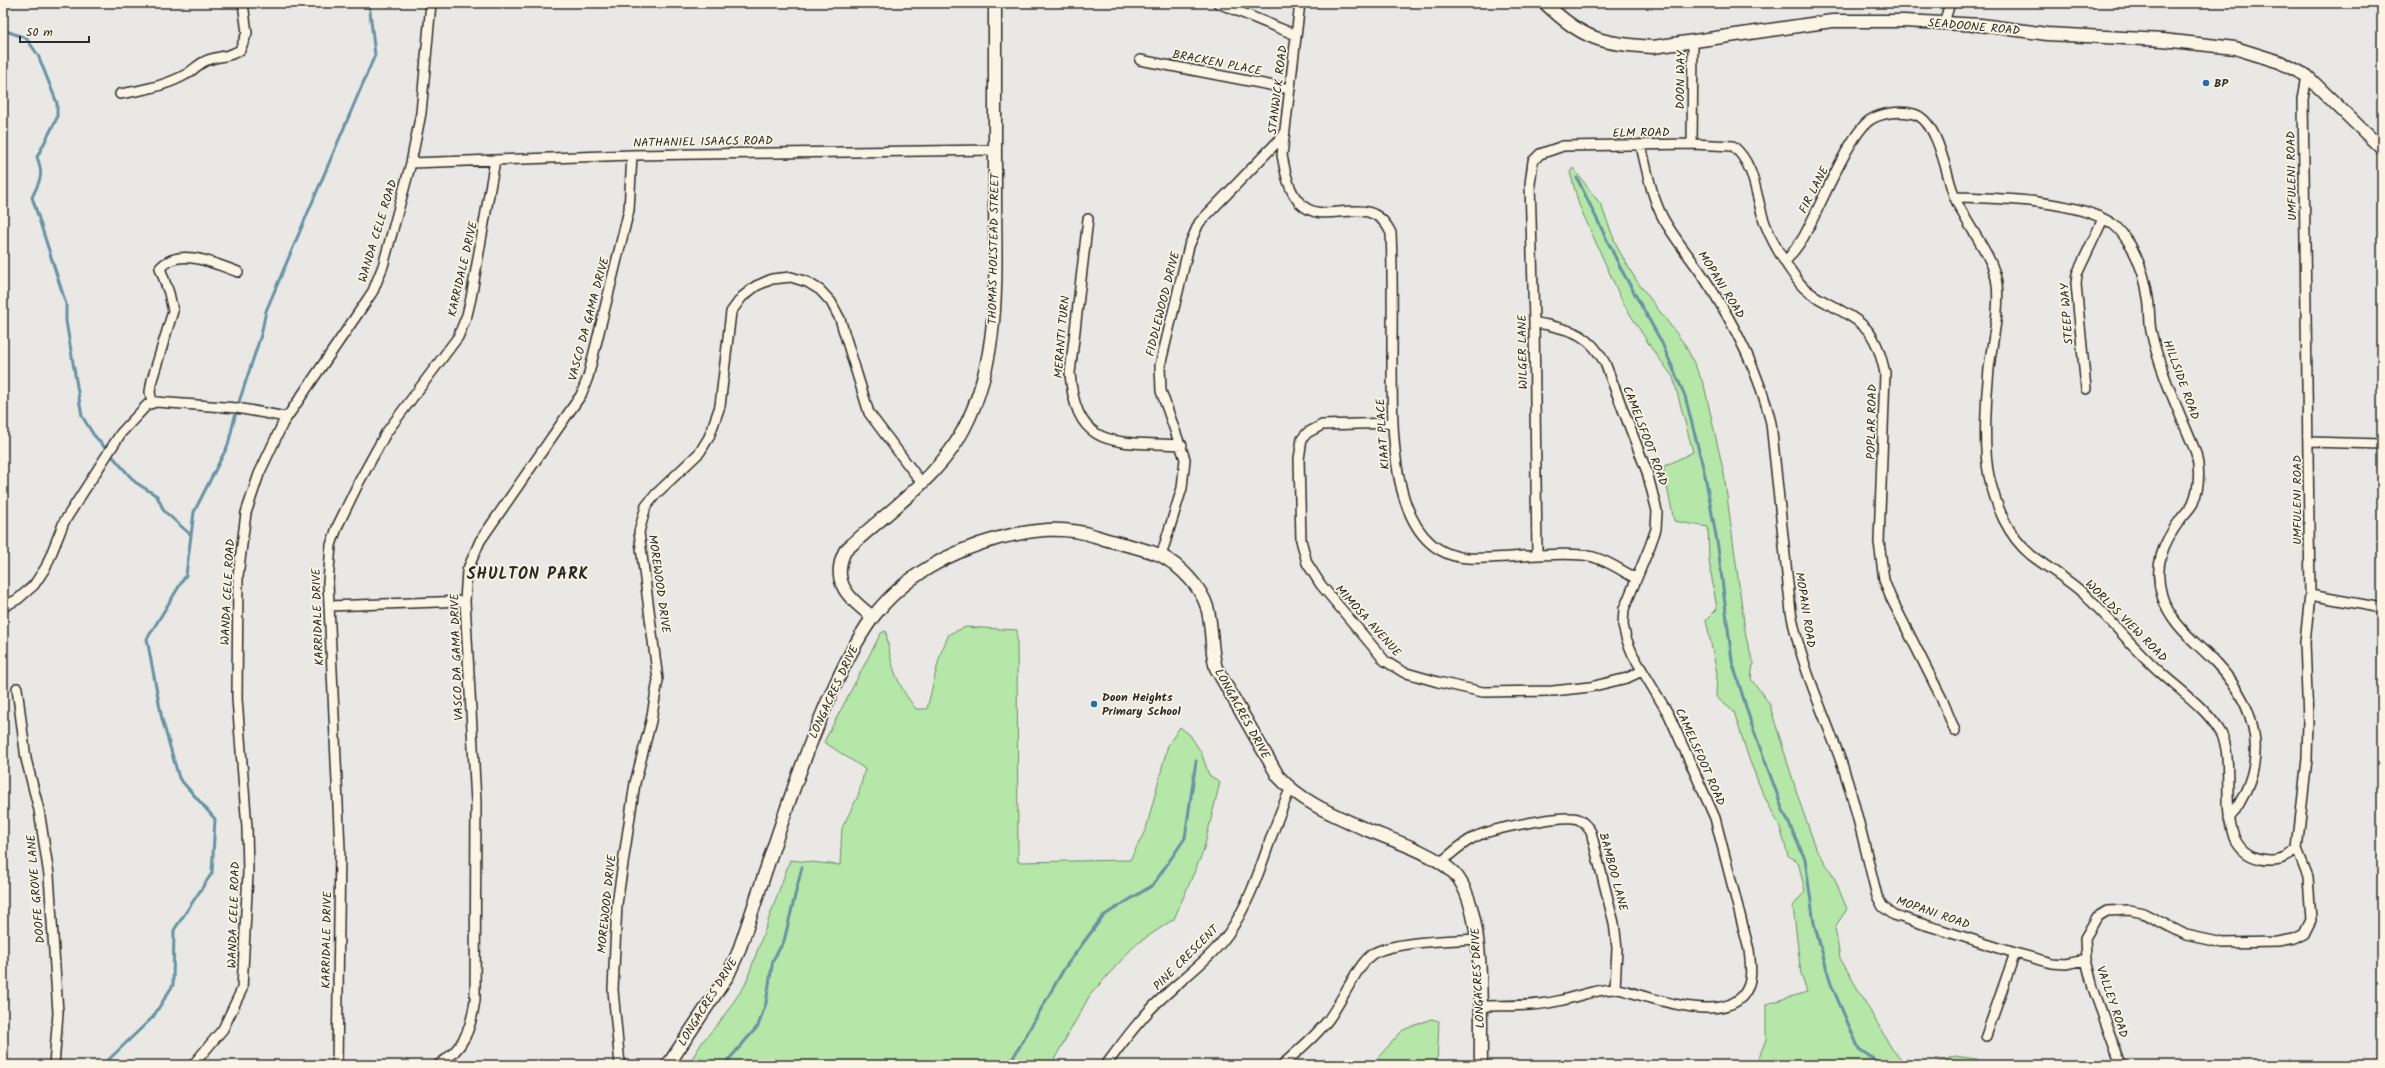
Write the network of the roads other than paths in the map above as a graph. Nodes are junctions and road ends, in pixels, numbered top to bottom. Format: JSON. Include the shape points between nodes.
{"nodes":[{"id":1,"x":243,"y":3,"type":"edge"},
{"id":2,"x":431,"y":3,"type":"edge"},
{"id":3,"x":995,"y":3,"type":"edge"},
{"id":4,"x":1218,"y":3,"type":"edge"},
{"id":5,"x":1300,"y":3,"type":"edge"},
{"id":6,"x":1545,"y":3,"type":"edge"},
{"id":7,"x":1950,"y":3,"type":"edge"},
{"id":8,"x":1944,"y":23,"type":"junction"},
{"id":9,"x":1296,"y":35,"type":"junction"},
{"id":10,"x":1693,"y":41,"type":"junction"},
{"id":11,"x":1140,"y":60,"type":"dead end"},
{"id":12,"x":2307,"y":76,"type":"junction"},
{"id":13,"x":1290,"y":89,"type":"junction"},
{"id":14,"x":120,"y":94,"type":"dead end"},
{"id":15,"x":1284,"y":135,"type":"junction"},
{"id":16,"x":1692,"y":144,"type":"junction"},
{"id":17,"x":1641,"y":146,"type":"junction"},
{"id":18,"x":2382,"y":149,"type":"edge"},
{"id":19,"x":995,"y":150,"type":"junction"},
{"id":20,"x":1741,"y":152,"type":"joint"},
{"id":21,"x":1540,"y":154,"type":"joint"},
{"id":22,"x":632,"y":155,"type":"junction"},
{"id":23,"x":495,"y":160,"type":"junction"},
{"id":24,"x":411,"y":163,"type":"junction"},
{"id":25,"x":1288,"y":179,"type":"joint"},
{"id":26,"x":1955,"y":197,"type":"junction"},
{"id":27,"x":1088,"y":219,"type":"dead end"},
{"id":28,"x":2103,"y":219,"type":"junction"},
{"id":29,"x":1786,"y":261,"type":"junction"},
{"id":30,"x":238,"y":272,"type":"dead end"},
{"id":31,"x":1534,"y":322,"type":"junction"},
{"id":32,"x":2086,"y":389,"type":"dead end"},
{"id":33,"x":152,"y":403,"type":"junction"},
{"id":34,"x":286,"y":417,"type":"junction"},
{"id":35,"x":1393,"y":423,"type":"junction"},
{"id":36,"x":2309,"y":442,"type":"junction"},
{"id":37,"x":2382,"y":444,"type":"edge"},
{"id":38,"x":1182,"y":445,"type":"junction"},
{"id":39,"x":921,"y":482,"type":"junction"},
{"id":40,"x":1537,"y":554,"type":"junction"},
{"id":41,"x":1161,"y":556,"type":"junction"},
{"id":42,"x":1636,"y":578,"type":"junction"},
{"id":43,"x":2310,"y":596,"type":"junction"},
{"id":44,"x":465,"y":601,"type":"junction"},
{"id":45,"x":329,"y":606,"type":"junction"},
{"id":46,"x":3,"y":607,"type":"edge"},
{"id":47,"x":2382,"y":608,"type":"edge"},
{"id":48,"x":873,"y":617,"type":"junction"},
{"id":49,"x":1642,"y":671,"type":"junction"},
{"id":50,"x":17,"y":688,"type":"dead end"},
{"id":51,"x":1955,"y":731,"type":"dead end"},
{"id":52,"x":1290,"y":790,"type":"junction"},
{"id":53,"x":2229,"y":819,"type":"junction"},
{"id":54,"x":2297,"y":849,"type":"junction"},
{"id":55,"x":1440,"y":863,"type":"junction"},
{"id":56,"x":2311,"y":920,"type":"joint"},
{"id":57,"x":1476,"y":939,"type":"junction"},
{"id":58,"x":2015,"y":953,"type":"junction"},
{"id":59,"x":2086,"y":960,"type":"junction"},
{"id":60,"x":1615,"y":989,"type":"junction"},
{"id":61,"x":1480,"y":1006,"type":"junction"},
{"id":62,"x":1986,"y":1036,"type":"dead end"},
{"id":63,"x":54,"y":1065,"type":"edge"},
{"id":64,"x":193,"y":1065,"type":"edge"},
{"id":65,"x":338,"y":1065,"type":"edge"},
{"id":66,"x":438,"y":1065,"type":"edge"},
{"id":67,"x":620,"y":1065,"type":"edge"},
{"id":68,"x":668,"y":1065,"type":"edge"},
{"id":69,"x":1106,"y":1065,"type":"edge"},
{"id":70,"x":1282,"y":1065,"type":"edge"},
{"id":71,"x":1481,"y":1065,"type":"edge"},
{"id":72,"x":2122,"y":1065,"type":"edge"}],
"edges":[{"from":1,"to":14,"type":"street","via":[[247,33],[240,50],[225,57],[209,59],[174,80]]},
{"from":2,"to":24,"type":"street","name":"WANDA CELE ROAD","via":[[421,113]]},
{"from":3,"to":19,"type":"street","name":"THOMAS HOLSTEAD STREET"},
{"from":4,"to":9,"type":"street"},
{"from":5,"to":9,"type":"street","name":"STANWICK ROAD"},
{"from":6,"to":10,"type":"street","name":"SEADOONE ROAD","via":[[1562,20],[1583,34],[1604,42],[1652,47]]},
{"from":7,"to":8,"type":"street"},
{"from":8,"to":10,"type":"street","name":"SEADOONE ROAD","via":[[1832,21]]},
{"from":8,"to":12,"type":"street","name":"SEADOONE ROAD","via":[[2047,34],[2163,40],[2235,48],[2280,62]]},
{"from":9,"to":13,"type":"street","name":"STANWICK ROAD"},
{"from":10,"to":16,"type":"street","name":"DOON WAY"},
{"from":11,"to":13,"type":"street","name":"BRACKEN PLACE"},
{"from":12,"to":18,"type":"street","name":"SEADOONE ROAD"},
{"from":12,"to":36,"type":"street","name":"UMFULENI ROAD","via":[[2303,99]]},
{"from":13,"to":15,"type":"street","name":"STANWICK ROAD"},
{"from":15,"to":25,"type":"street","name":"STANWICK ROAD","via":[[1282,155]]},
{"from":15,"to":38,"type":"street","name":"FIDDLEWOOD DRIVE","via":[[1211,210],[1194,233],[1160,366],[1161,391]]},
{"from":16,"to":17,"type":"street","name":"ELM ROAD"},
{"from":16,"to":20,"type":"street","name":"ELM ROAD","via":[[1733,146]]},
{"from":17,"to":21,"type":"street","name":"ELM ROAD","via":[[1563,146]]},
{"from":17,"to":58,"type":"street","name":"MOPANI ROAD","via":[[1650,186],[1664,219],[1719,301],[1744,349],[1766,402],[1771,424],[1795,639],[1849,785],[1877,896],[1883,907],[1894,915]]},
{"from":19,"to":22,"type":"street","name":"NATHANIEL ISAACS ROAD"},
{"from":19,"to":39,"type":"street","name":"THOMAS HOLSTEAD STREET","via":[[995,311],[986,369],[978,397],[956,442]]},
{"from":20,"to":29,"type":"street","name":"POPLAR ROAD","via":[[1748,163],[1766,227]]},
{"from":21,"to":31,"type":"street","name":"WILGER LANE","via":[[1533,161],[1530,170]]},
{"from":22,"to":23,"type":"street","name":"NATHANIEL ISAACS ROAD"},
{"from":22,"to":44,"type":"street","name":"VASCO DA GAMA DRIVE","via":[[629,210],[588,377],[581,395],[480,541],[467,571]]},
{"from":23,"to":24,"type":"street","name":"NATHANIEL ISAACS ROAD"},
{"from":23,"to":45,"type":"street","name":"KARRIDALE DRIVE","via":[[467,315],[458,337],[386,434],[338,525],[331,545]]},
{"from":24,"to":34,"type":"street","name":"WANDA CELE ROAD","via":[[392,238],[373,290]]},
{"from":25,"to":35,"type":"street","name":"KIAAT PLACE","via":[[1293,194],[1300,204],[1309,210],[1368,211],[1386,223],[1391,233]]},
{"from":26,"to":28,"type":"street","name":"HILLSIDE ROAD","via":[[2048,204],[2077,209]]},
{"from":26,"to":29,"type":"street","name":"FIR LANE","via":[[1934,133],[1926,122],[1916,114],[1899,112],[1880,115],[1869,120],[1860,129],[1802,239]]},
{"from":26,"to":53,"type":"street","name":"WORLDS VIEW ROAD","via":[[1988,258],[1997,282],[1989,369],[1986,451],[1987,469],[1999,510],[2007,526],[2029,553],[2084,594],[2152,665],[2211,718],[2222,734],[2226,747]]},
{"from":27,"to":38,"type":"street","name":"MERANTI TURN","via":[[1070,374],[1076,411],[1094,434],[1111,440]]},
{"from":28,"to":32,"type":"street","name":"STEEP WAY","via":[[2077,274]]},
{"from":28,"to":53,"type":"street","name":"HILLSIDE ROAD","via":[[2114,225],[2122,234],[2136,259],[2148,297],[2151,330],[2159,359],[2200,468],[2198,489],[2192,504],[2162,546],[2159,586],[2165,606],[2177,624],[2216,664],[2241,697],[2254,731],[2256,759],[2250,784]]},
{"from":29,"to":51,"type":"street","name":"POPLAR ROAD","via":[[1807,291],[1854,317],[1871,334],[1879,347],[1885,374],[1879,542],[1884,580]]},
{"from":30,"to":33,"type":"street","via":[[196,258],[182,258],[163,264],[160,268],[173,311],[152,380]]},
{"from":31,"to":40,"type":"street","name":"WILGER LANE"},
{"from":31,"to":42,"type":"street","name":"CAMELSFOOT ROAD","via":[[1575,331],[1597,348],[1605,363],[1647,472],[1657,511],[1656,529]]},
{"from":33,"to":34,"type":"street","via":[[237,408]]},
{"from":33,"to":46,"type":"street","via":[[147,405],[121,433],[64,522],[46,567],[34,585],[18,599]]},
{"from":34,"to":64,"type":"street","name":"WANDA CELE ROAD","via":[[267,455],[246,513],[239,570],[237,699],[248,873],[242,989],[223,1029]]},
{"from":35,"to":40,"type":"street","name":"KIAAT PLACE","via":[[1396,468],[1401,488],[1409,510],[1433,544],[1447,554],[1469,558]]},
{"from":35,"to":49,"type":"street","name":"MIMOSA AVENUE","via":[[1322,425],[1307,433],[1302,439],[1299,459],[1301,540],[1307,563],[1321,585],[1385,661],[1394,668],[1410,674],[1482,692],[1553,691],[1590,687],[1627,678]]},
{"from":36,"to":37,"type":"street"},
{"from":36,"to":43,"type":"street","name":"UMFULENI ROAD"},
{"from":38,"to":41,"type":"street","name":"FIDDLEWOOD DRIVE","via":[[1186,469]]},
{"from":39,"to":48,"type":"street","name":"THOMAS HOLSTEAD STREET","via":[[845,551],[839,563],[838,576],[842,587]]},
{"from":39,"to":67,"type":"street","name":"MOREWOOD DRIVE","via":[[869,413],[840,319],[831,302],[820,290],[791,277],[772,279],[756,286],[742,297],[731,312],[720,406],[709,437],[700,452],[649,502],[639,532],[658,680],[651,721],[635,783],[617,904],[613,990]]},
{"from":40,"to":42,"type":"street","name":"KIAAT PLACE","via":[[1584,555],[1602,560]]},
{"from":41,"to":48,"type":"street","name":"LONGACRES DRIVE","via":[[1089,534],[1059,529],[1044,529],[1009,536],[974,545],[931,565]]},
{"from":41,"to":52,"type":"street","name":"LONGACRES DRIVE","via":[[1180,570],[1207,606],[1211,652],[1216,668],[1269,762]]},
{"from":42,"to":49,"type":"street","name":"CAMELSFOOT ROAD","via":[[1624,609],[1623,624],[1626,638]]},
{"from":43,"to":47,"type":"street"},
{"from":43,"to":54,"type":"street","name":"UMFULENI ROAD","via":[[2305,642],[2307,759]]},
{"from":44,"to":45,"type":"street"},
{"from":44,"to":66,"type":"street","name":"VASCO DA GAMA DRIVE","via":[[476,802],[475,1000],[472,1020],[462,1046]]},
{"from":45,"to":65,"type":"street","name":"KARRIDALE DRIVE","via":[[340,849]]},
{"from":48,"to":68,"type":"street","name":"LONGACRES DRIVE","via":[[842,671],[814,734],[738,953],[728,975]]},
{"from":49,"to":60,"type":"street","name":"CAMELSFOOT ROAD","via":[[1669,716],[1715,818],[1749,950],[1750,981],[1745,994],[1733,1004],[1718,1008],[1669,1002]]},
{"from":50,"to":63,"type":"street","name":"DOOFE GROVE LANE","via":[[26,759],[39,810],[49,875],[58,1013]]},
{"from":52,"to":55,"type":"street","name":"LONGACRES DRIVE","via":[[1337,817]]},
{"from":52,"to":69,"type":"street","name":"PINE CRESCENT","via":[[1251,894],[1235,924],[1216,949],[1161,999]]},
{"from":53,"to":54,"type":"street","name":"WORLDS VIEW ROAD","via":[[2234,837],[2241,848],[2254,858],[2272,861],[2286,858]]},
{"from":54,"to":56,"type":"street","name":"UMFULENI ROAD","via":[[2308,877]]},
{"from":55,"to":57,"type":"street","name":"LONGACRES DRIVE","via":[[1454,874],[1464,889],[1476,923]]},
{"from":55,"to":60,"type":"street","name":"BAMBOO LANE","via":[[1473,837],[1489,830],[1576,819],[1585,824],[1591,832],[1614,923],[1617,948]]},
{"from":56,"to":59,"type":"street","name":"VALLEY ROAD","via":[[2304,934],[2294,939],[2278,942],[2223,943],[2186,935],[2143,913],[2116,909],[2107,911],[2091,926],[2085,938]]},
{"from":57,"to":61,"type":"street","name":"LONGACRES DRIVE"},
{"from":57,"to":70,"type":"street","via":[[1384,948],[1372,954],[1327,1022]]},
{"from":58,"to":59,"type":"street","name":"MOPANI ROAD","via":[[2065,964]]},
{"from":58,"to":62,"type":"street"},
{"from":59,"to":72,"type":"street","name":"VALLEY ROAD","via":[[2093,988]]},
{"from":60,"to":61,"type":"street","name":"CAMELSFOOT ROAD","via":[[1538,1004]]},
{"from":61,"to":71,"type":"street","name":"LONGACRES DRIVE"}]}
